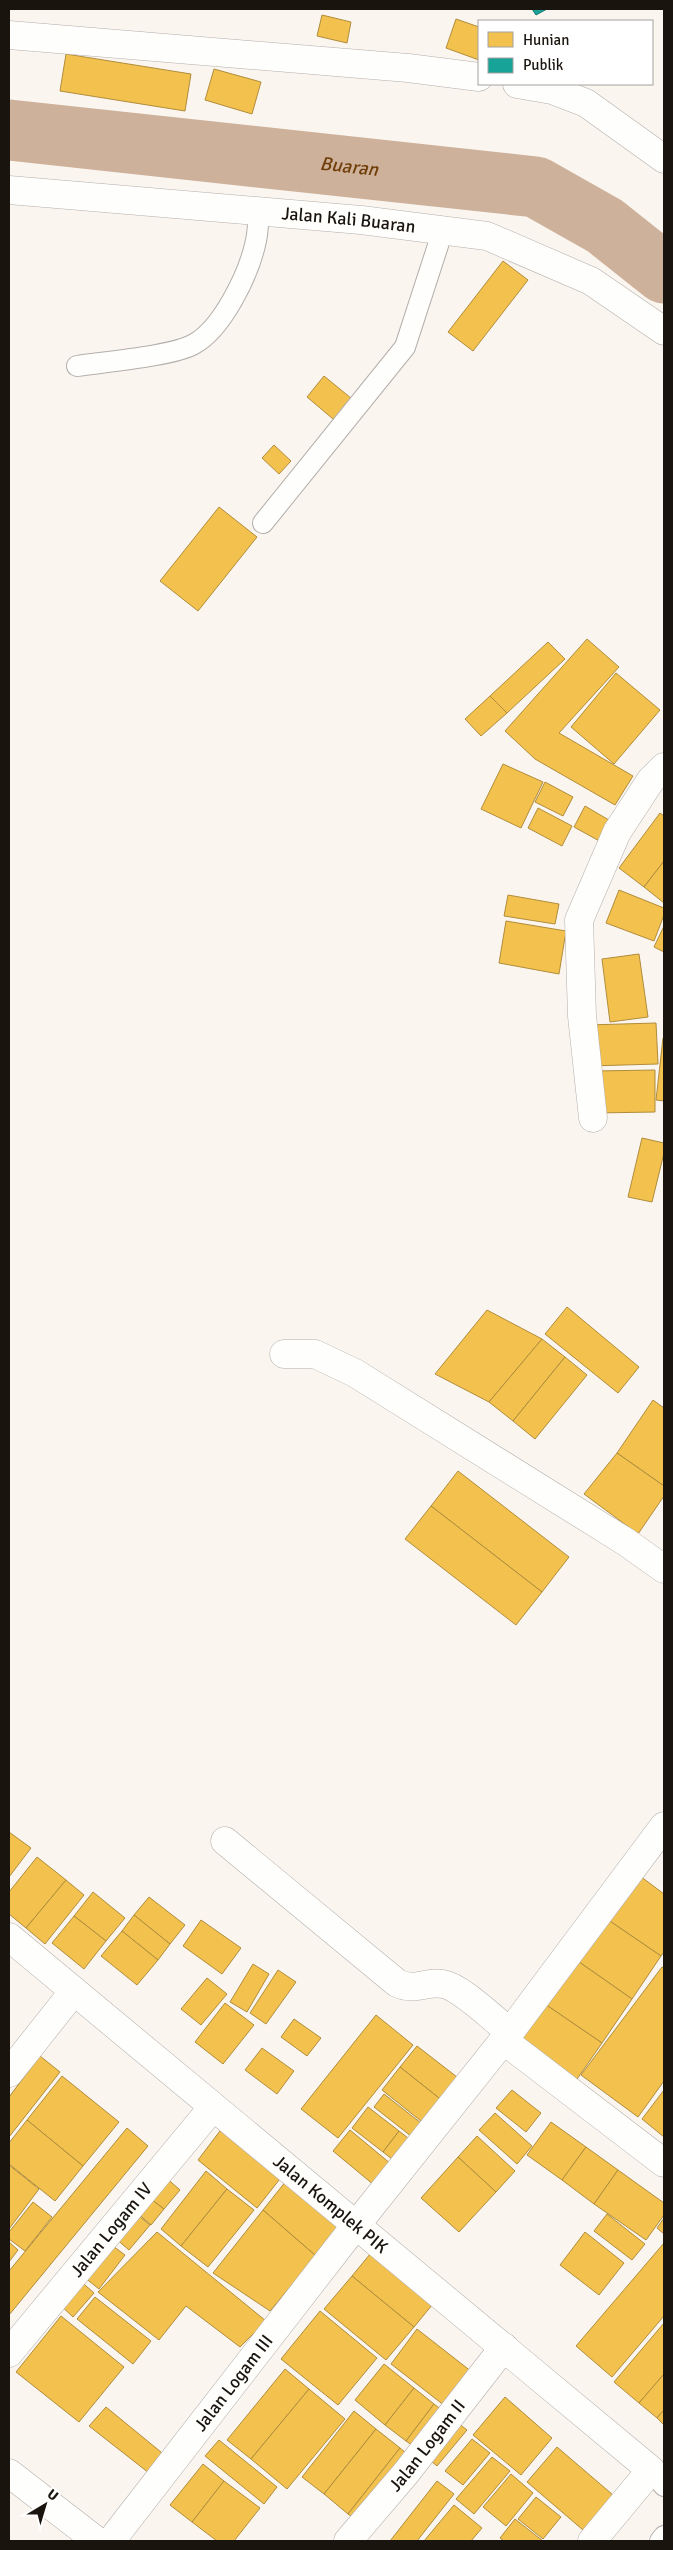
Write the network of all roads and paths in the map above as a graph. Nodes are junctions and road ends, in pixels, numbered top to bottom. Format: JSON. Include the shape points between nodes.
{"nodes":[{"id":1,"x":9,"y":35,"type":"edge"},
{"id":2,"x":478,"y":77,"type":"edge"},
{"id":3,"x":523,"y":85,"type":"edge"},
{"id":4,"x":664,"y":159,"type":"edge"},
{"id":5,"x":9,"y":190,"type":"edge"},
{"id":6,"x":259,"y":211,"type":"junction"},
{"id":7,"x":443,"y":230,"type":"junction"},
{"id":8,"x":664,"y":331,"type":"edge"},
{"id":9,"x":77,"y":366,"type":"dead end"},
{"id":10,"x":263,"y":524,"type":"dead end"},
{"id":11,"x":660,"y":780,"type":"edge"},
{"id":12,"x":592,"y":1118,"type":"dead end"},
{"id":13,"x":284,"y":1354,"type":"dead end"},
{"id":14,"x":664,"y":1569,"type":"edge"},
{"id":15,"x":664,"y":1826,"type":"edge"},
{"id":16,"x":225,"y":1841,"type":"dead end"},
{"id":17,"x":9,"y":1938,"type":"edge"},
{"id":18,"x":74,"y":1991,"type":"junction"},
{"id":19,"x":506,"y":2036,"type":"junction"},
{"id":20,"x":9,"y":2073,"type":"edge"},
{"id":21,"x":214,"y":2107,"type":"junction"},
{"id":22,"x":662,"y":2159,"type":"edge"},
{"id":23,"x":356,"y":2225,"type":"junction"},
{"id":24,"x":504,"y":2347,"type":"junction"},
{"id":25,"x":9,"y":2353,"type":"edge"},
{"id":26,"x":9,"y":2472,"type":"edge"},
{"id":27,"x":658,"y":2478,"type":"edge"},
{"id":28,"x":664,"y":2536,"type":"edge"},
{"id":29,"x":97,"y":2541,"type":"edge"},
{"id":30,"x":111,"y":2541,"type":"edge"},
{"id":31,"x":348,"y":2541,"type":"edge"},
{"id":32,"x":592,"y":2541,"type":"edge"},
{"id":33,"x":660,"y":2541,"type":"edge"}],
"edges":[{"from":1,"to":2,"type":"street","via":[[408,68]]},
{"from":3,"to":4,"type":"street","via":[[552,90],[586,103]]},
{"from":5,"to":6,"type":"street","name":"Jalan Kali Buaran"},
{"from":6,"to":7,"type":"street","name":"Jalan Kali Buaran"},
{"from":6,"to":9,"type":"lane","via":[[256,244],[244,278],[217,324],[194,344]]},
{"from":7,"to":8,"type":"street","name":"Jalan Kali Buaran","via":[[487,236],[591,281]]},
{"from":7,"to":10,"type":"lane","via":[[405,347]]},
{"from":11,"to":12,"type":"street","via":[[617,832],[579,920],[582,1016]]},
{"from":13,"to":14,"type":"street","via":[[315,1354],[354,1373],[626,1542]]},
{"from":15,"to":19,"type":"street","name":"Jalan Logam III"},
{"from":16,"to":19,"type":"street","via":[[397,1982],[415,1988],[433,1983],[445,1984]]},
{"from":17,"to":18,"type":"street","name":"Jalan Komplek PIK"},
{"from":18,"to":20,"type":"street"},
{"from":18,"to":21,"type":"street","name":"Jalan Komplek PIK"},
{"from":19,"to":22,"type":"street"},
{"from":19,"to":23,"type":"street","name":"Jalan Logam III"},
{"from":21,"to":23,"type":"street","name":"Jalan Komplek PIK"},
{"from":21,"to":25,"type":"street","name":"Jalan Logam IV"},
{"from":23,"to":24,"type":"street","name":"Jalan Komplek PIK"},
{"from":23,"to":30,"type":"street","name":"Jalan Logam III"},
{"from":24,"to":27,"type":"street","name":"Jalan Komplek PIK"},
{"from":24,"to":31,"type":"street","name":"Jalan Logam II","via":[[406,2473]]},
{"from":26,"to":29,"type":"street"},
{"from":27,"to":32,"type":"street"},
{"from":28,"to":33,"type":"lane"}]}
